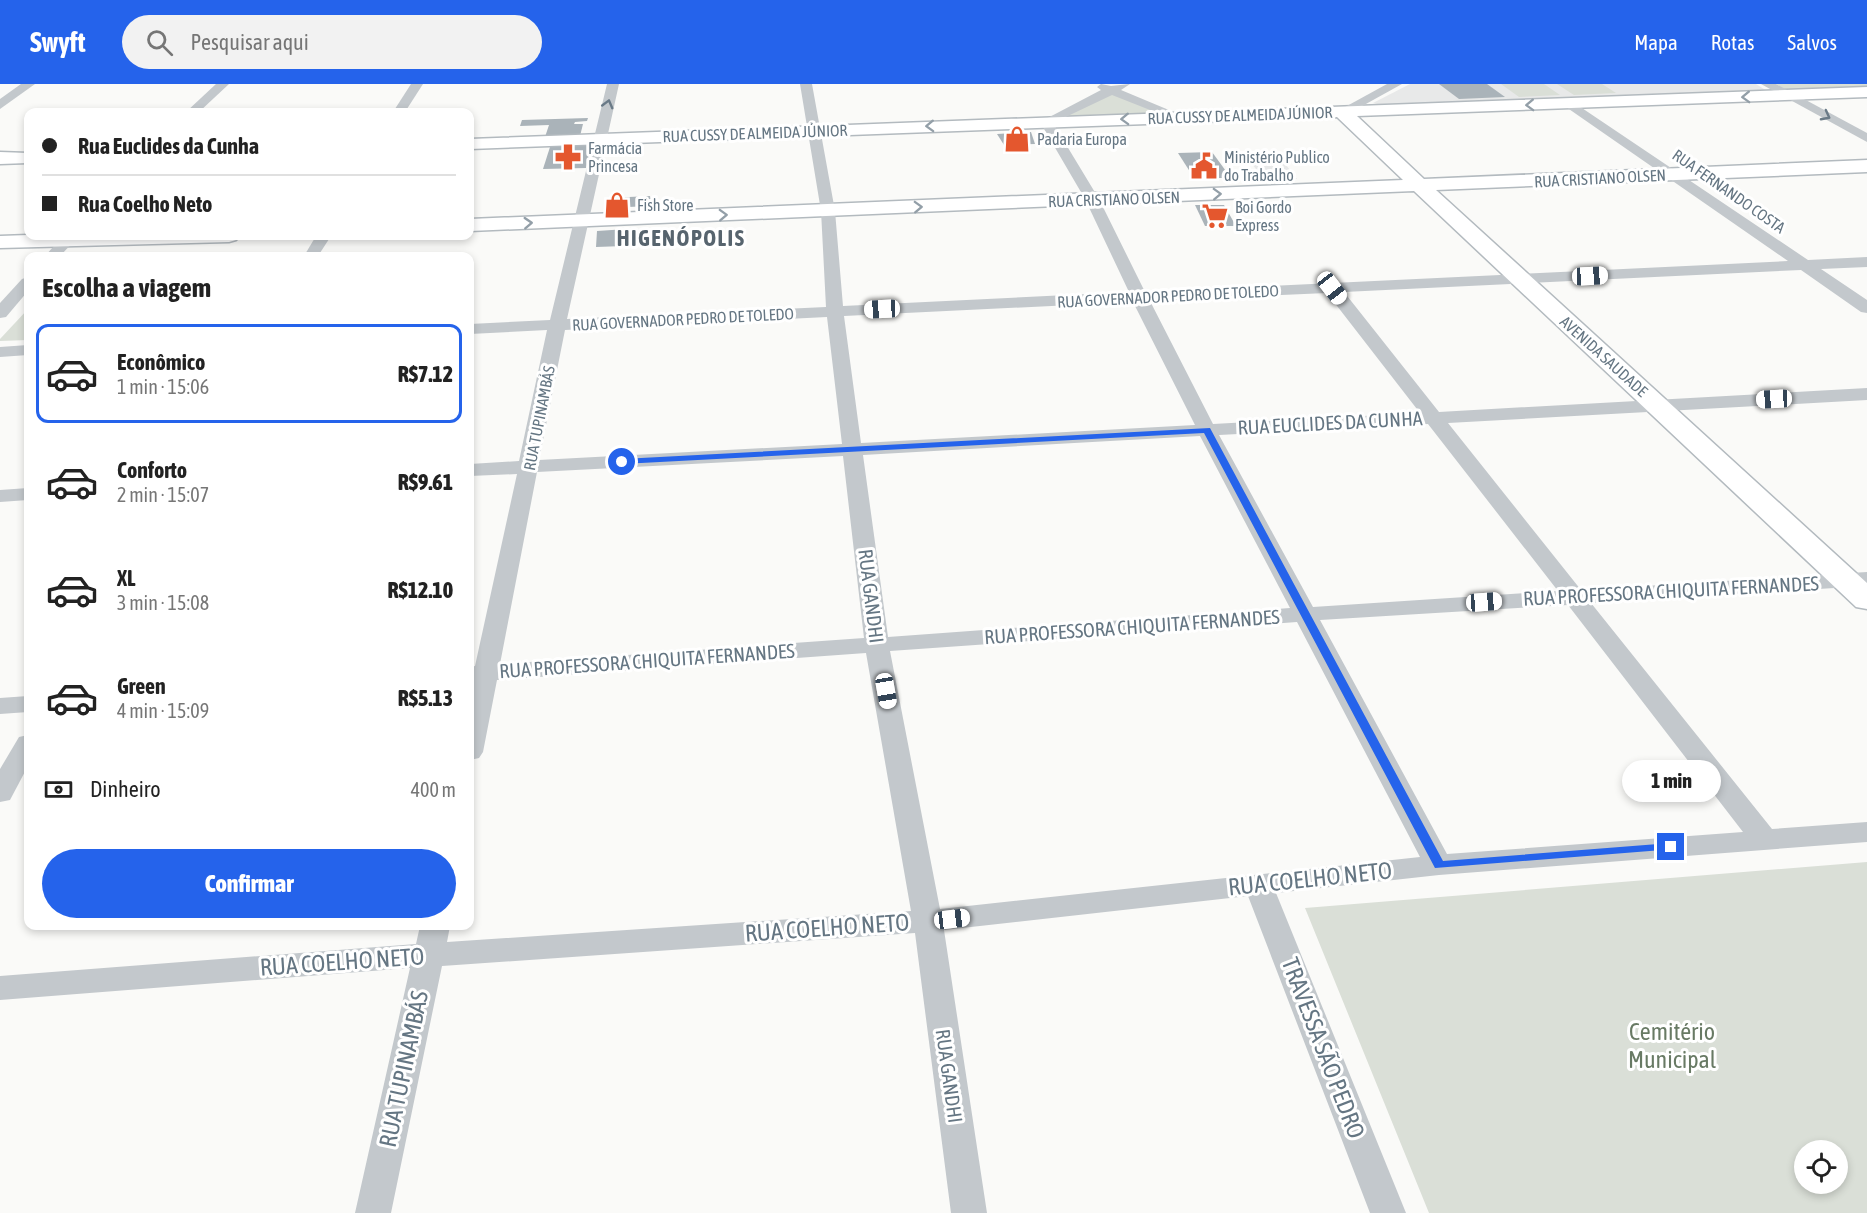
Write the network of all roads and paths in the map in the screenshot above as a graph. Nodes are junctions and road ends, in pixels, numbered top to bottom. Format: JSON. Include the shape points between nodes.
{"nodes":[{"id":1,"x":29,"y":84,"type":"edge"},
{"id":2,"x":222,"y":84,"type":"edge"},
{"id":3,"x":417,"y":84,"type":"edge"},
{"id":4,"x":613,"y":84,"type":"edge"},
{"id":5,"x":806,"y":84,"type":"edge"},
{"id":6,"x":1087,"y":84,"type":"edge"},
{"id":7,"x":1124,"y":84,"type":"edge"},
{"id":8,"x":1396,"y":84,"type":"edge"},
{"id":9,"x":1767,"y":84,"type":"edge"},
{"id":10,"x":1111,"y":89,"type":"junction"},
{"id":11,"x":1867,"y":92,"type":"edge"},
{"id":12,"x":1785,"y":95,"type":"junction"},
{"id":13,"x":1570,"y":104,"type":"junction"},
{"id":14,"x":0,"y":105,"type":"edge"},
{"id":15,"x":196,"y":108,"type":"edge"},
{"id":16,"x":402,"y":108,"type":"edge"},
{"id":17,"x":1342,"y":112,"type":"junction"},
{"id":18,"x":1182,"y":118,"type":"junction"},
{"id":19,"x":1046,"y":122,"type":"junction"},
{"id":20,"x":813,"y":131,"type":"junction"},
{"id":21,"x":1867,"y":138,"type":"edge"},
{"id":22,"x":598,"y":139,"type":"junction"},
{"id":23,"x":474,"y":144,"type":"edge"},
{"id":24,"x":0,"y":158,"type":"edge"},
{"id":25,"x":24,"y":158,"type":"edge"},
{"id":26,"x":1867,"y":166,"type":"edge"},
{"id":27,"x":1674,"y":174,"type":"junction"},
{"id":28,"x":1421,"y":186,"type":"junction"},
{"id":29,"x":1092,"y":200,"type":"junction"},
{"id":30,"x":828,"y":211,"type":"junction"},
{"id":31,"x":581,"y":220,"type":"junction"},
{"id":32,"x":474,"y":225,"type":"edge"},
{"id":33,"x":146,"y":240,"type":"edge"},
{"id":34,"x":0,"y":242,"type":"edge"},
{"id":35,"x":63,"y":244,"type":"edge"},
{"id":36,"x":1867,"y":262,"type":"edge"},
{"id":37,"x":1805,"y":265,"type":"junction"},
{"id":38,"x":1519,"y":279,"type":"junction"},
{"id":39,"x":24,"y":286,"type":"edge"},
{"id":40,"x":1332,"y":288,"type":"junction"},
{"id":41,"x":1138,"y":297,"type":"junction"},
{"id":42,"x":1867,"y":308,"type":"edge"},
{"id":43,"x":835,"y":312,"type":"junction"},
{"id":44,"x":0,"y":313,"type":"edge"},
{"id":45,"x":557,"y":325,"type":"junction"},
{"id":46,"x":474,"y":329,"type":"edge"},
{"id":47,"x":24,"y":350,"type":"edge"},
{"id":48,"x":0,"y":352,"type":"edge"},
{"id":49,"x":1867,"y":394,"type":"edge"},
{"id":50,"x":1658,"y":405,"type":"junction"},
{"id":51,"x":1434,"y":418,"type":"junction"},
{"id":52,"x":1207,"y":430,"type":"junction"},
{"id":53,"x":853,"y":449,"type":"junction"},
{"id":54,"x":530,"y":467,"type":"junction"},
{"id":55,"x":474,"y":470,"type":"edge"},
{"id":56,"x":24,"y":494,"type":"edge"},
{"id":57,"x":0,"y":496,"type":"edge"},
{"id":58,"x":1860,"y":587,"type":"edge"},
{"id":59,"x":1573,"y":597,"type":"junction"},
{"id":60,"x":1305,"y":614,"type":"junction"},
{"id":61,"x":877,"y":645,"type":"junction"},
{"id":62,"x":477,"y":673,"type":"edge"},
{"id":63,"x":24,"y":704,"type":"edge"},
{"id":64,"x":0,"y":706,"type":"edge"},
{"id":65,"x":474,"y":707,"type":"edge"},
{"id":66,"x":24,"y":751,"type":"edge"},
{"id":67,"x":0,"y":793,"type":"edge"},
{"id":68,"x":1867,"y":832,"type":"edge"},
{"id":69,"x":1764,"y":839,"type":"junction"},
{"id":70,"x":1440,"y":865,"type":"junction"},
{"id":71,"x":1258,"y":884,"type":"junction"},
{"id":72,"x":928,"y":921,"type":"junction"},
{"id":73,"x":432,"y":940,"type":"edge"},
{"id":74,"x":0,"y":988,"type":"edge"},
{"id":75,"x":373,"y":1213,"type":"edge"},
{"id":76,"x":969,"y":1213,"type":"edge"},
{"id":77,"x":1388,"y":1213,"type":"edge"}],
"edges":[{"from":1,"to":14,"type":"street"},
{"from":2,"to":15,"type":"street"},
{"from":3,"to":16,"type":"street"},
{"from":22,"to":4,"type":"street","name":"RUA TUPINAMBÁS","one_way":true},
{"from":5,"to":20,"type":"street","name":"RUA GANDHI"},
{"from":6,"to":10,"type":"street"},
{"from":7,"to":10,"type":"street"},
{"from":8,"to":17,"type":"street"},
{"from":9,"to":12,"type":"street"},
{"from":10,"to":18,"type":"street"},
{"from":10,"to":19,"type":"street"},
{"from":11,"to":12,"type":"street","name":"RUA CUSSY DE ALMEIDA JÚNIOR"},
{"from":12,"to":13,"type":"street","name":"RUA CUSSY DE ALMEIDA JÚNIOR","one_way":true},
{"from":12,"to":21,"type":"street","one_way":true},
{"from":13,"to":17,"type":"street","name":"RUA CUSSY DE ALMEIDA JÚNIOR","one_way":true},
{"from":13,"to":27,"type":"street","name":"RUA FERNANDO COSTA"},
{"from":17,"to":18,"type":"street","name":"RUA CUSSY DE ALMEIDA JÚNIOR"},
{"from":17,"to":28,"type":"street","name":"AVENIDA SAUDADE"},
{"from":18,"to":19,"type":"street","name":"RUA CUSSY DE ALMEIDA JÚNIOR","one_way":true},
{"from":19,"to":20,"type":"street","name":"RUA CUSSY DE ALMEIDA JÚNIOR","one_way":true},
{"from":19,"to":29,"type":"street"},
{"from":20,"to":22,"type":"street","name":"RUA CUSSY DE ALMEIDA JÚNIOR"},
{"from":20,"to":30,"type":"street","name":"RUA GANDHI"},
{"from":22,"to":23,"type":"street","name":"RUA CUSSY DE ALMEIDA JÚNIOR"},
{"from":22,"to":31,"type":"street","name":"RUA TUPINAMBÁS"},
{"from":24,"to":25,"type":"street"},
{"from":26,"to":27,"type":"street","name":"RUA CRISTIANO OLSEN"},
{"from":27,"to":28,"type":"street","name":"RUA CRISTIANO OLSEN"},
{"from":27,"to":37,"type":"street","name":"RUA FERNANDO COSTA"},
{"from":29,"to":28,"type":"street","name":"RUA CRISTIANO OLSEN","one_way":true},
{"from":28,"to":38,"type":"street","name":"AVENIDA SAUDADE"},
{"from":30,"to":29,"type":"street","name":"RUA CRISTIANO OLSEN","one_way":true},
{"from":29,"to":41,"type":"street"},
{"from":31,"to":30,"type":"street","name":"RUA CRISTIANO OLSEN","one_way":true},
{"from":30,"to":43,"type":"street","name":"RUA GANDHI"},
{"from":32,"to":31,"type":"street","name":"RUA CRISTIANO OLSEN","one_way":true},
{"from":31,"to":45,"type":"street","name":"RUA TUPINAMBÁS"},
{"from":33,"to":35,"type":"street"},
{"from":34,"to":35,"type":"street"},
{"from":36,"to":37,"type":"street","name":"RUA GOVERNADOR PEDRO DE TOLEDO"},
{"from":37,"to":38,"type":"street","name":"RUA GOVERNADOR PEDRO DE TOLEDO"},
{"from":37,"to":42,"type":"street","name":"RUA FERNANDO COSTA"},
{"from":38,"to":40,"type":"street","name":"RUA GOVERNADOR PEDRO DE TOLEDO"},
{"from":38,"to":50,"type":"street","name":"AVENIDA SAUDADE"},
{"from":39,"to":44,"type":"street"},
{"from":40,"to":41,"type":"street","name":"RUA GOVERNADOR PEDRO DE TOLEDO"},
{"from":40,"to":51,"type":"street"},
{"from":41,"to":43,"type":"street","name":"RUA GOVERNADOR PEDRO DE TOLEDO"},
{"from":41,"to":52,"type":"street"},
{"from":43,"to":45,"type":"street","name":"RUA GOVERNADOR PEDRO DE TOLEDO"},
{"from":43,"to":53,"type":"street","name":"RUA GANDHI"},
{"from":45,"to":46,"type":"street","name":"RUA GOVERNADOR PEDRO DE TOLEDO"},
{"from":45,"to":54,"type":"street","name":"RUA TUPINAMBÁS"},
{"from":47,"to":48,"type":"street"},
{"from":49,"to":50,"type":"street","name":"RUA EUCLIDES DA CUNHA"},
{"from":50,"to":51,"type":"street","name":"RUA EUCLIDES DA CUNHA"},
{"from":50,"to":58,"type":"street","name":"AVENIDA SAUDADE"},
{"from":51,"to":52,"type":"street","name":"RUA EUCLIDES DA CUNHA"},
{"from":51,"to":59,"type":"street"},
{"from":52,"to":53,"type":"street","name":"RUA EUCLIDES DA CUNHA"},
{"from":52,"to":60,"type":"street"},
{"from":53,"to":54,"type":"street","name":"RUA EUCLIDES DA CUNHA"},
{"from":53,"to":61,"type":"street","name":"RUA GANDHI"},
{"from":54,"to":55,"type":"street","name":"RUA EUCLIDES DA CUNHA"},
{"from":54,"to":62,"type":"street","name":"RUA TUPINAMBÁS"},
{"from":56,"to":57,"type":"street"},
{"from":58,"to":59,"type":"street","name":"RUA PROFESSORA CHIQUITA FERNANDES"},
{"from":59,"to":60,"type":"street","name":"RUA PROFESSORA CHIQUITA FERNANDES"},
{"from":59,"to":69,"type":"street"},
{"from":60,"to":61,"type":"street","name":"RUA PROFESSORA CHIQUITA FERNANDES"},
{"from":60,"to":70,"type":"street"},
{"from":61,"to":62,"type":"street","name":"RUA PROFESSORA CHIQUITA FERNANDES"},
{"from":61,"to":72,"type":"street","name":"RUA GANDHI"},
{"from":62,"to":65,"type":"street","name":"RUA TUPINAMBÁS"},
{"from":63,"to":64,"type":"street"},
{"from":66,"to":67,"type":"street"},
{"from":68,"to":69,"type":"street","name":"RUA COELHO NETO"},
{"from":69,"to":70,"type":"street","name":"RUA COELHO NETO"},
{"from":70,"to":71,"type":"street","name":"RUA COELHO NETO"},
{"from":71,"to":72,"type":"street","name":"RUA COELHO NETO"},
{"from":71,"to":77,"type":"street","name":"TRAVESSA SÃO PEDRO"},
{"from":72,"to":73,"type":"street","name":"RUA COELHO NETO"},
{"from":72,"to":76,"type":"street","name":"RUA GANDHI"},
{"from":73,"to":74,"type":"street","name":"RUA COELHO NETO"},
{"from":73,"to":75,"type":"street","name":"RUA TUPINAMBÁS"}]}
